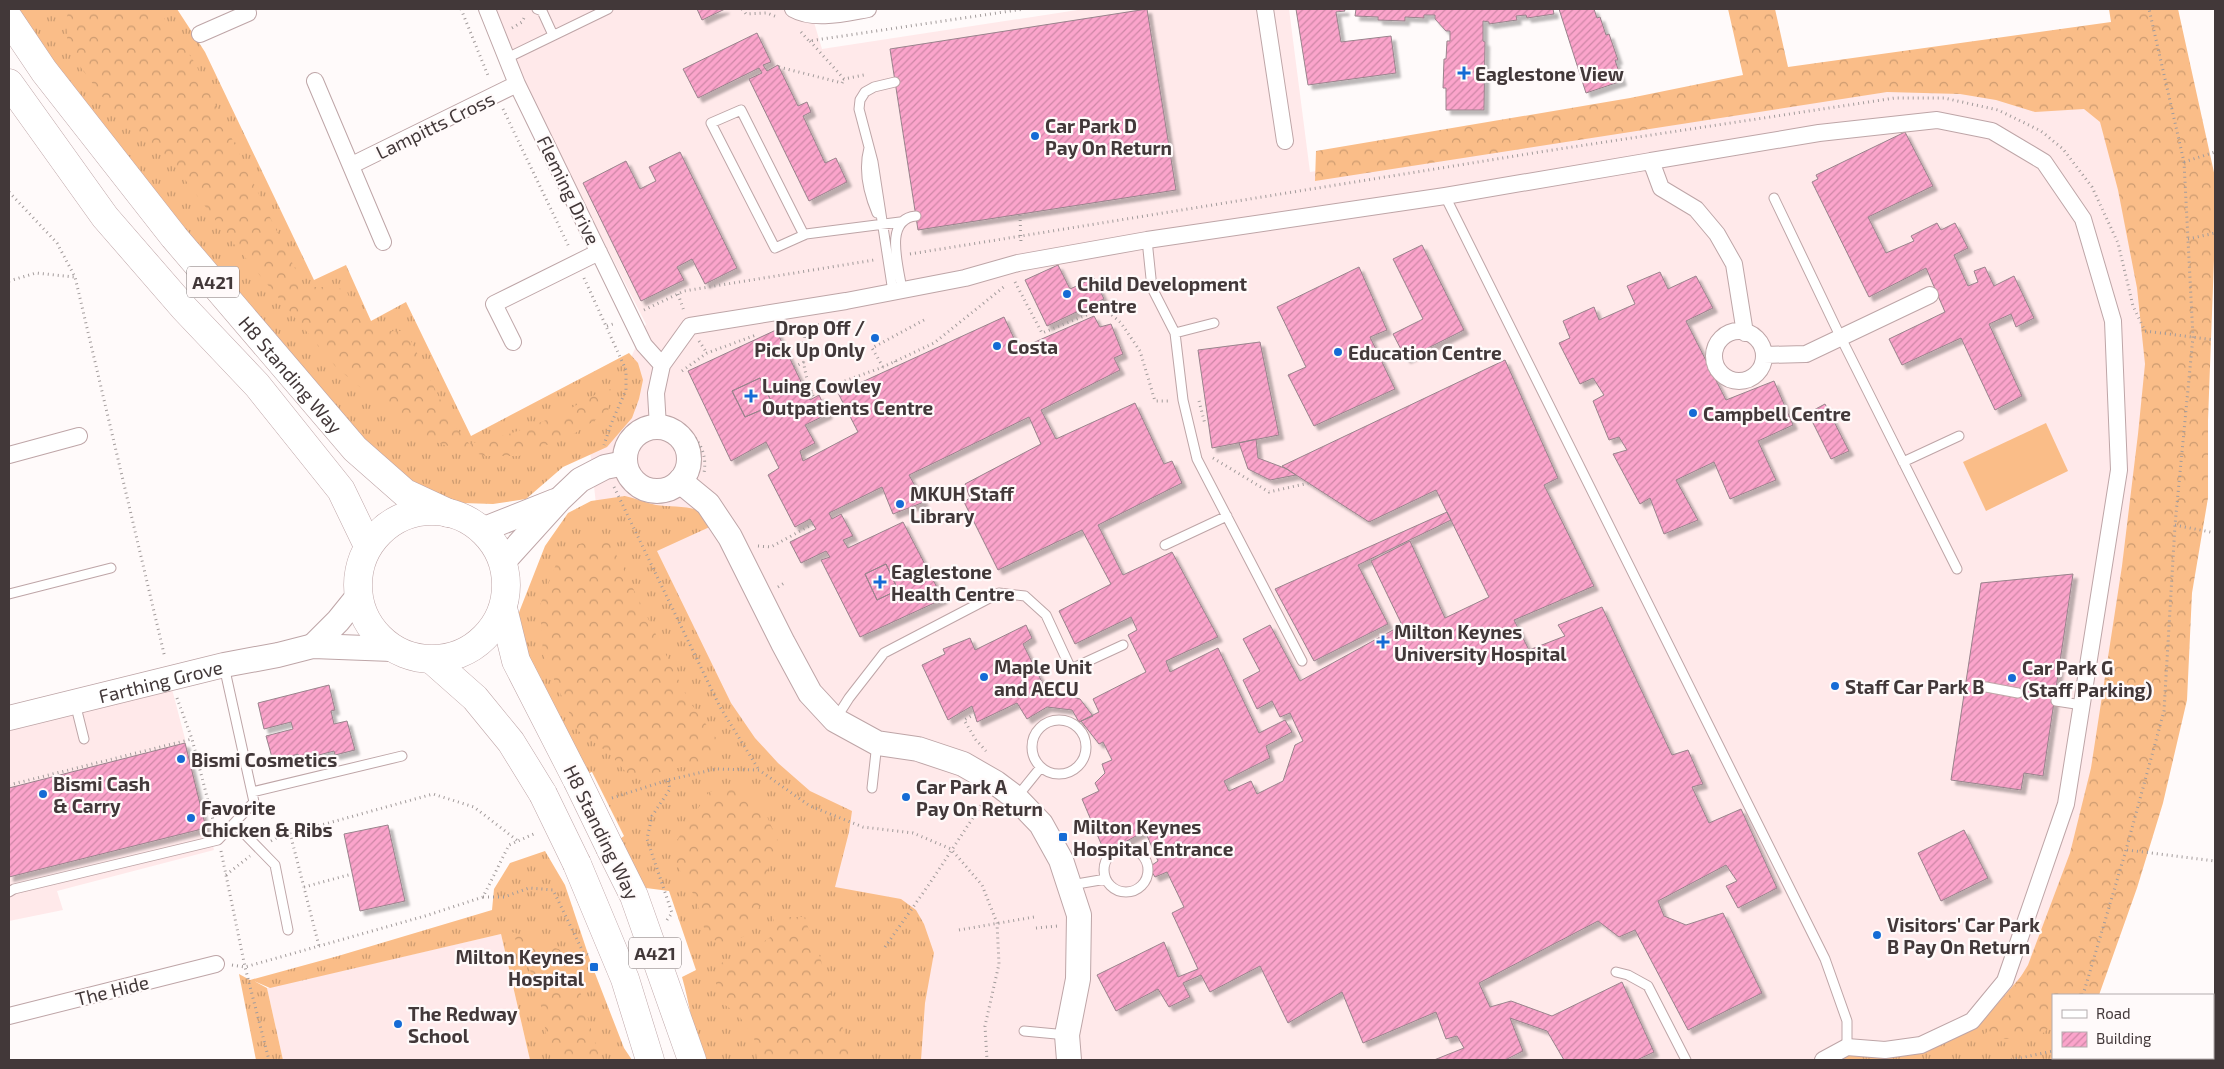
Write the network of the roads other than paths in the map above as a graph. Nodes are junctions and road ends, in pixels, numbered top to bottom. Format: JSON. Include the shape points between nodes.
{"nodes":[{"id":1,"x":246,"y":9,"type":"edge"},
{"id":2,"x":487,"y":9,"type":"edge"},
{"id":3,"x":537,"y":9,"type":"edge"},
{"id":4,"x":608,"y":9,"type":"edge"},
{"id":5,"x":793,"y":9,"type":"edge"},
{"id":6,"x":868,"y":9,"type":"edge"},
{"id":7,"x":1265,"y":9,"type":"edge"},
{"id":8,"x":9,"y":19,"type":"edge"},
{"id":9,"x":200,"y":34,"type":"dead end"},
{"id":10,"x":553,"y":35,"type":"junction"},
{"id":11,"x":506,"y":58,"type":"junction"},
{"id":12,"x":315,"y":81,"type":"dead end"},
{"id":13,"x":895,"y":82,"type":"dead end"},
{"id":14,"x":9,"y":83,"type":"edge"},
{"id":15,"x":517,"y":84,"type":"junction"},
{"id":16,"x":1285,"y":141,"type":"dead end"},
{"id":17,"x":1651,"y":161,"type":"junction"},
{"id":18,"x":352,"y":165,"type":"junction"},
{"id":19,"x":1445,"y":196,"type":"junction"},
{"id":20,"x":1774,"y":198,"type":"dead end"},
{"id":21,"x":916,"y":216,"type":"dead end"},
{"id":22,"x":900,"y":222,"type":"junction"},
{"id":23,"x":882,"y":224,"type":"junction"},
{"id":24,"x":804,"y":235,"type":"junction"},
{"id":25,"x":1147,"y":240,"type":"junction"},
{"id":26,"x":384,"y":242,"type":"dead end"},
{"id":27,"x":599,"y":252,"type":"junction"},
{"id":28,"x":897,"y":291,"type":"junction"},
{"id":29,"x":1930,"y":295,"type":"dead end"},
{"id":30,"x":1214,"y":323,"type":"dead end"},
{"id":31,"x":1175,"y":333,"type":"junction"},
{"id":32,"x":1745,"y":333,"type":"junction"},
{"id":33,"x":1841,"y":338,"type":"junction"},
{"id":34,"x":513,"y":342,"type":"dead end"},
{"id":35,"x":1764,"y":355,"type":"junction"},
{"id":36,"x":662,"y":365,"type":"junction"},
{"id":37,"x":665,"y":424,"type":"junction"},
{"id":38,"x":79,"y":436,"type":"dead end"},
{"id":39,"x":1959,"y":436,"type":"dead end"},
{"id":40,"x":9,"y":455,"type":"edge"},
{"id":41,"x":1903,"y":462,"type":"junction"},
{"id":42,"x":615,"y":465,"type":"junction"},
{"id":43,"x":692,"y":481,"type":"junction"},
{"id":44,"x":560,"y":499,"type":"junction"},
{"id":45,"x":448,"y":513,"type":"junction"},
{"id":46,"x":1227,"y":516,"type":"junction"},
{"id":47,"x":482,"y":530,"type":"junction"},
{"id":48,"x":1165,"y":545,"type":"dead end"},
{"id":49,"x":368,"y":546,"type":"junction"},
{"id":50,"x":503,"y":562,"type":"junction"},
{"id":51,"x":111,"y":568,"type":"dead end"},
{"id":52,"x":1957,"y":569,"type":"dead end"},
{"id":53,"x":9,"y":594,"type":"edge"},
{"id":54,"x":359,"y":595,"type":"junction"},
{"id":55,"x":503,"y":608,"type":"junction"},
{"id":56,"x":1123,"y":645,"type":"dead end"},
{"id":57,"x":313,"y":646,"type":"junction"},
{"id":58,"x":392,"y":649,"type":"junction"},
{"id":59,"x":432,"y":660,"type":"junction"},
{"id":60,"x":1302,"y":662,"type":"dead end"},
{"id":61,"x":224,"y":665,"type":"junction"},
{"id":62,"x":1986,"y":687,"type":"dead end"},
{"id":63,"x":2018,"y":693,"type":"dead end"},
{"id":64,"x":2056,"y":701,"type":"dead end"},
{"id":65,"x":74,"y":702,"type":"junction"},
{"id":66,"x":2082,"y":705,"type":"junction"},
{"id":67,"x":9,"y":718,"type":"edge"},
{"id":68,"x":835,"y":720,"type":"junction"},
{"id":69,"x":84,"y":739,"type":"dead end"},
{"id":70,"x":877,"y":743,"type":"junction"},
{"id":71,"x":402,"y":756,"type":"dead end"},
{"id":72,"x":1041,"y":768,"type":"junction"},
{"id":73,"x":872,"y":788,"type":"dead end"},
{"id":74,"x":252,"y":792,"type":"junction"},
{"id":75,"x":1016,"y":798,"type":"junction"},
{"id":76,"x":234,"y":823,"type":"junction"},
{"id":77,"x":1106,"y":879,"type":"junction"},
{"id":78,"x":1071,"y":885,"type":"junction"},
{"id":79,"x":9,"y":892,"type":"edge"},
{"id":80,"x":288,"y":930,"type":"dead end"},
{"id":81,"x":216,"y":964,"type":"dead end"},
{"id":82,"x":1616,"y":972,"type":"dead end"},
{"id":83,"x":9,"y":1016,"type":"edge"},
{"id":84,"x":1024,"y":1031,"type":"dead end"},
{"id":85,"x":1067,"y":1036,"type":"junction"},
{"id":86,"x":1847,"y":1047,"type":"junction"},
{"id":87,"x":650,"y":1060,"type":"edge"},
{"id":88,"x":692,"y":1060,"type":"edge"},
{"id":89,"x":1069,"y":1060,"type":"edge"},
{"id":90,"x":1686,"y":1060,"type":"edge"},
{"id":91,"x":1823,"y":1060,"type":"edge"}],
"edges":[{"from":1,"to":9,"type":"street","via":[[248,12]]},
{"from":2,"to":11,"type":"street","name":"Fleming Drive"},
{"from":3,"to":10,"type":"lane","via":[[542,12]]},
{"from":4,"to":10,"type":"lane"},
{"from":5,"to":6,"type":"street","via":[[810,14],[835,14]]},
{"from":7,"to":16,"type":"street"},
{"from":8,"to":45,"type":"highway","name":"H8 Standing Way","number":"A421","via":[[44,71],[174,237],[355,448],[405,493]]},
{"from":10,"to":11,"type":"lane"},
{"from":11,"to":15,"type":"street","name":"Fleming Drive"},
{"from":12,"to":18,"type":"street","name":"Lampitts Cross"},
{"from":13,"to":23,"type":"lane","via":[[865,92],[859,109],[869,146]]},
{"from":14,"to":49,"type":"highway","name":"H8 Standing Way","number":"A421","via":[[106,217],[184,308],[257,385],[340,490]]},
{"from":15,"to":18,"type":"street","name":"Lampitts Cross"},
{"from":15,"to":27,"type":"street","name":"Fleming Drive"},
{"from":17,"to":19,"type":"street"},
{"from":17,"to":32,"type":"street","via":[[1661,188],[1696,209],[1730,256]]},
{"from":17,"to":66,"type":"street","via":[[1819,133],[1938,120],[1992,131],[2044,162],[2083,219],[2114,321],[2120,470]]},
{"from":18,"to":26,"type":"street","name":"Lampitts Cross"},
{"from":19,"to":25,"type":"street"},
{"from":19,"to":86,"type":"lane","via":[[1825,959],[1847,1021]]},
{"from":20,"to":33,"type":"lane"},
{"from":21,"to":22,"type":"lane"},
{"from":22,"to":23,"type":"lane"},
{"from":22,"to":28,"type":"lane","via":[[895,232]]},
{"from":23,"to":24,"type":"lane"},
{"from":23,"to":28,"type":"lane"},
{"from":24,"to":24,"type":"lane","via":[[775,248],[711,123],[741,110]]},
{"from":25,"to":28,"type":"street","via":[[1018,263],[965,278]]},
{"from":25,"to":31,"type":"lane","via":[[1152,288]]},
{"from":27,"to":34,"type":"street","via":[[494,304]]},
{"from":27,"to":36,"type":"street","name":"Fleming Drive","via":[[644,345]]},
{"from":28,"to":36,"type":"street","via":[[690,326]]},
{"from":29,"to":33,"type":"street"},
{"from":30,"to":31,"type":"lane"},
{"from":31,"to":46,"type":"lane","via":[[1183,400],[1197,458]]},
{"from":32,"to":35,"type":"street","via":[[1757,338]]},
{"from":32,"to":35,"type":"street","via":[[1733,331],[1717,343],[1714,360],[1724,377],[1744,381],[1756,376]]},
{"from":33,"to":35,"type":"street","via":[[1806,354]]},
{"from":33,"to":41,"type":"lane"},
{"from":36,"to":37,"type":"street","via":[[656,392]]},
{"from":37,"to":42,"type":"street","via":[[638,434]]},
{"from":37,"to":43,"type":"street","via":[[686,447]]},
{"from":38,"to":40,"type":"street"},
{"from":39,"to":41,"type":"lane"},
{"from":41,"to":52,"type":"lane"},
{"from":42,"to":43,"type":"street","via":[[642,488],[652,491]]},
{"from":42,"to":44,"type":"street","via":[[580,480]]},
{"from":43,"to":68,"type":"street","via":[[730,537],[810,693]]},
{"from":44,"to":47,"type":"street"},
{"from":44,"to":50,"type":"street"},
{"from":45,"to":47,"type":"highway","via":[[466,519]]},
{"from":45,"to":49,"type":"highway","via":[[426,511],[403,516],[383,529]]},
{"from":46,"to":48,"type":"lane"},
{"from":46,"to":60,"type":"lane"},
{"from":47,"to":50,"type":"highway","via":[[495,545]]},
{"from":49,"to":54,"type":"highway","via":[[360,565]]},
{"from":50,"to":55,"type":"highway","via":[[507,585]]},
{"from":51,"to":53,"type":"lane"},
{"from":54,"to":57,"type":"street"},
{"from":54,"to":58,"type":"highway","via":[[367,623]]},
{"from":55,"to":59,"type":"highway","via":[[492,629],[476,646],[455,657]]},
{"from":55,"to":88,"type":"highway","name":"H8 Standing Way","number":"A421","bridge":true,"via":[[516,661],[634,896]]},
{"from":56,"to":68,"type":"lane","via":[[1071,669],[1046,615],[1025,596],[999,593],[884,653]]},
{"from":57,"to":58,"type":"street","name":"Farthing Grove"},
{"from":57,"to":61,"type":"street","name":"Farthing Grove"},
{"from":58,"to":59,"type":"highway","via":[[418,659]]},
{"from":59,"to":87,"type":"highway","name":"H8 Standing Way","number":"A421","bridge":true,"via":[[475,698],[511,742],[543,794],[577,864],[625,979]]},
{"from":61,"to":65,"type":"street","name":"Farthing Grove"},
{"from":61,"to":74,"type":"lane"},
{"from":62,"to":63,"type":"lane"},
{"from":64,"to":66,"type":"lane"},
{"from":65,"to":67,"type":"street","name":"Farthing Grove"},
{"from":65,"to":69,"type":"lane"},
{"from":66,"to":86,"type":"street","via":[[2066,804],[2005,981],[1972,1021],[1921,1045],[1885,1050]]},
{"from":68,"to":70,"type":"street"},
{"from":70,"to":73,"type":"lane"},
{"from":70,"to":75,"type":"street","via":[[918,748],[963,764]]},
{"from":71,"to":74,"type":"lane"},
{"from":72,"to":72,"type":"lane","via":[[1032,749],[1040,728],[1059,720],[1079,729],[1086,745],[1080,765],[1060,775]]},
{"from":72,"to":75,"type":"lane"},
{"from":74,"to":76,"type":"lane","via":[[254,802]]},
{"from":75,"to":78,"type":"street","via":[[1040,824]]},
{"from":76,"to":79,"type":"lane","via":[[218,840]]},
{"from":76,"to":80,"type":"lane","via":[[274,866]]},
{"from":77,"to":77,"type":"lane","via":[[1105,862],[1118,849],[1136,850],[1148,864],[1146,882],[1131,892],[1115,890]]},
{"from":77,"to":78,"type":"lane"},
{"from":78,"to":85,"type":"street","via":[[1079,915],[1080,940],[1078,979]]},
{"from":81,"to":83,"type":"street","name":"The Hide"},
{"from":82,"to":90,"type":"lane","via":[[1648,986]]},
{"from":84,"to":85,"type":"lane"},
{"from":85,"to":89,"type":"street"},
{"from":86,"to":91,"type":"street"}]}
